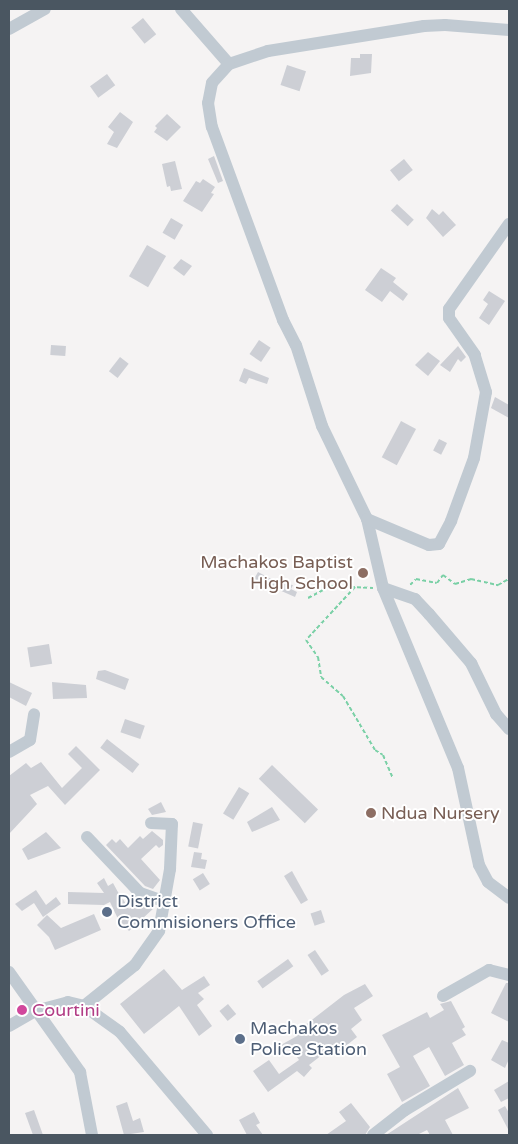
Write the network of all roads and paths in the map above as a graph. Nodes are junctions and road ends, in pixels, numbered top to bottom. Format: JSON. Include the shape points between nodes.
{"nodes":[{"id":1,"x":45,"y":9,"type":"edge"},
{"id":2,"x":181,"y":9,"type":"edge"},
{"id":3,"x":9,"y":29,"type":"edge"},
{"id":4,"x":509,"y":30,"type":"edge"},
{"id":5,"x":229,"y":64,"type":"junction"},
{"id":6,"x":509,"y":224,"type":"edge"},
{"id":7,"x":367,"y":519,"type":"junction"},
{"id":8,"x":509,"y":579,"type":"edge"},
{"id":9,"x":355,"y":587,"type":"junction"},
{"id":10,"x":383,"y":588,"type":"junction"},
{"id":11,"x":308,"y":598,"type":"dead end"},
{"id":12,"x":405,"y":598,"type":"junction"},
{"id":13,"x":34,"y":714,"type":"dead end"},
{"id":14,"x":509,"y":729,"type":"edge"},
{"id":15,"x":9,"y":752,"type":"edge"},
{"id":16,"x":394,"y":778,"type":"dead end"},
{"id":17,"x":151,"y":824,"type":"dead end"},
{"id":18,"x":87,"y":836,"type":"dead end"},
{"id":19,"x":509,"y":898,"type":"edge"},
{"id":20,"x":163,"y":901,"type":"junction"},
{"id":21,"x":9,"y":972,"type":"edge"},
{"id":22,"x":509,"y":975,"type":"edge"},
{"id":23,"x":443,"y":996,"type":"dead end"},
{"id":24,"x":84,"y":1006,"type":"junction"},
{"id":25,"x":35,"y":1011,"type":"junction"},
{"id":26,"x":9,"y":1026,"type":"edge"},
{"id":27,"x":470,"y":1071,"type":"dead end"},
{"id":28,"x":92,"y":1135,"type":"edge"},
{"id":29,"x":207,"y":1135,"type":"edge"},
{"id":30,"x":373,"y":1135,"type":"edge"}],
"edges":[{"from":1,"to":3,"type":"street"},
{"from":2,"to":5,"type":"street"},
{"from":4,"to":5,"type":"street","via":[[424,26],[268,51]]},
{"from":5,"to":7,"type":"street","via":[[212,83],[209,92],[212,127],[283,320],[296,345],[322,426]]},
{"from":6,"to":7,"type":"street","via":[[449,309],[450,318],[475,356],[486,392],[474,458],[451,521],[439,544],[429,545]]},
{"from":7,"to":10,"type":"street"},
{"from":8,"to":12,"type":"path","via":[[498,585],[471,578],[455,584],[443,575],[437,583],[416,579],[408,587]]},
{"from":9,"to":10,"type":"path"},
{"from":9,"to":11,"type":"path","via":[[324,588]]},
{"from":9,"to":16,"type":"path","via":[[306,640],[318,657],[321,677],[343,696],[375,750],[383,755]]},
{"from":10,"to":12,"type":"street"},
{"from":10,"to":19,"type":"street","via":[[458,768],[479,865],[488,882]]},
{"from":12,"to":14,"type":"street","via":[[415,599],[471,663],[496,714]]},
{"from":13,"to":15,"type":"street","via":[[30,740]]},
{"from":17,"to":20,"type":"street","via":[[172,824],[170,869]]},
{"from":18,"to":20,"type":"street","via":[[140,893]]},
{"from":20,"to":24,"type":"street","via":[[159,931],[135,965]]},
{"from":21,"to":25,"type":"street"},
{"from":22,"to":23,"type":"street","via":[[489,970]]},
{"from":24,"to":25,"type":"street","via":[[68,1002]]},
{"from":24,"to":29,"type":"street","via":[[120,1032]]},
{"from":25,"to":26,"type":"street"},
{"from":25,"to":28,"type":"street","via":[[80,1072]]},
{"from":27,"to":30,"type":"street","via":[[404,1110]]}]}
